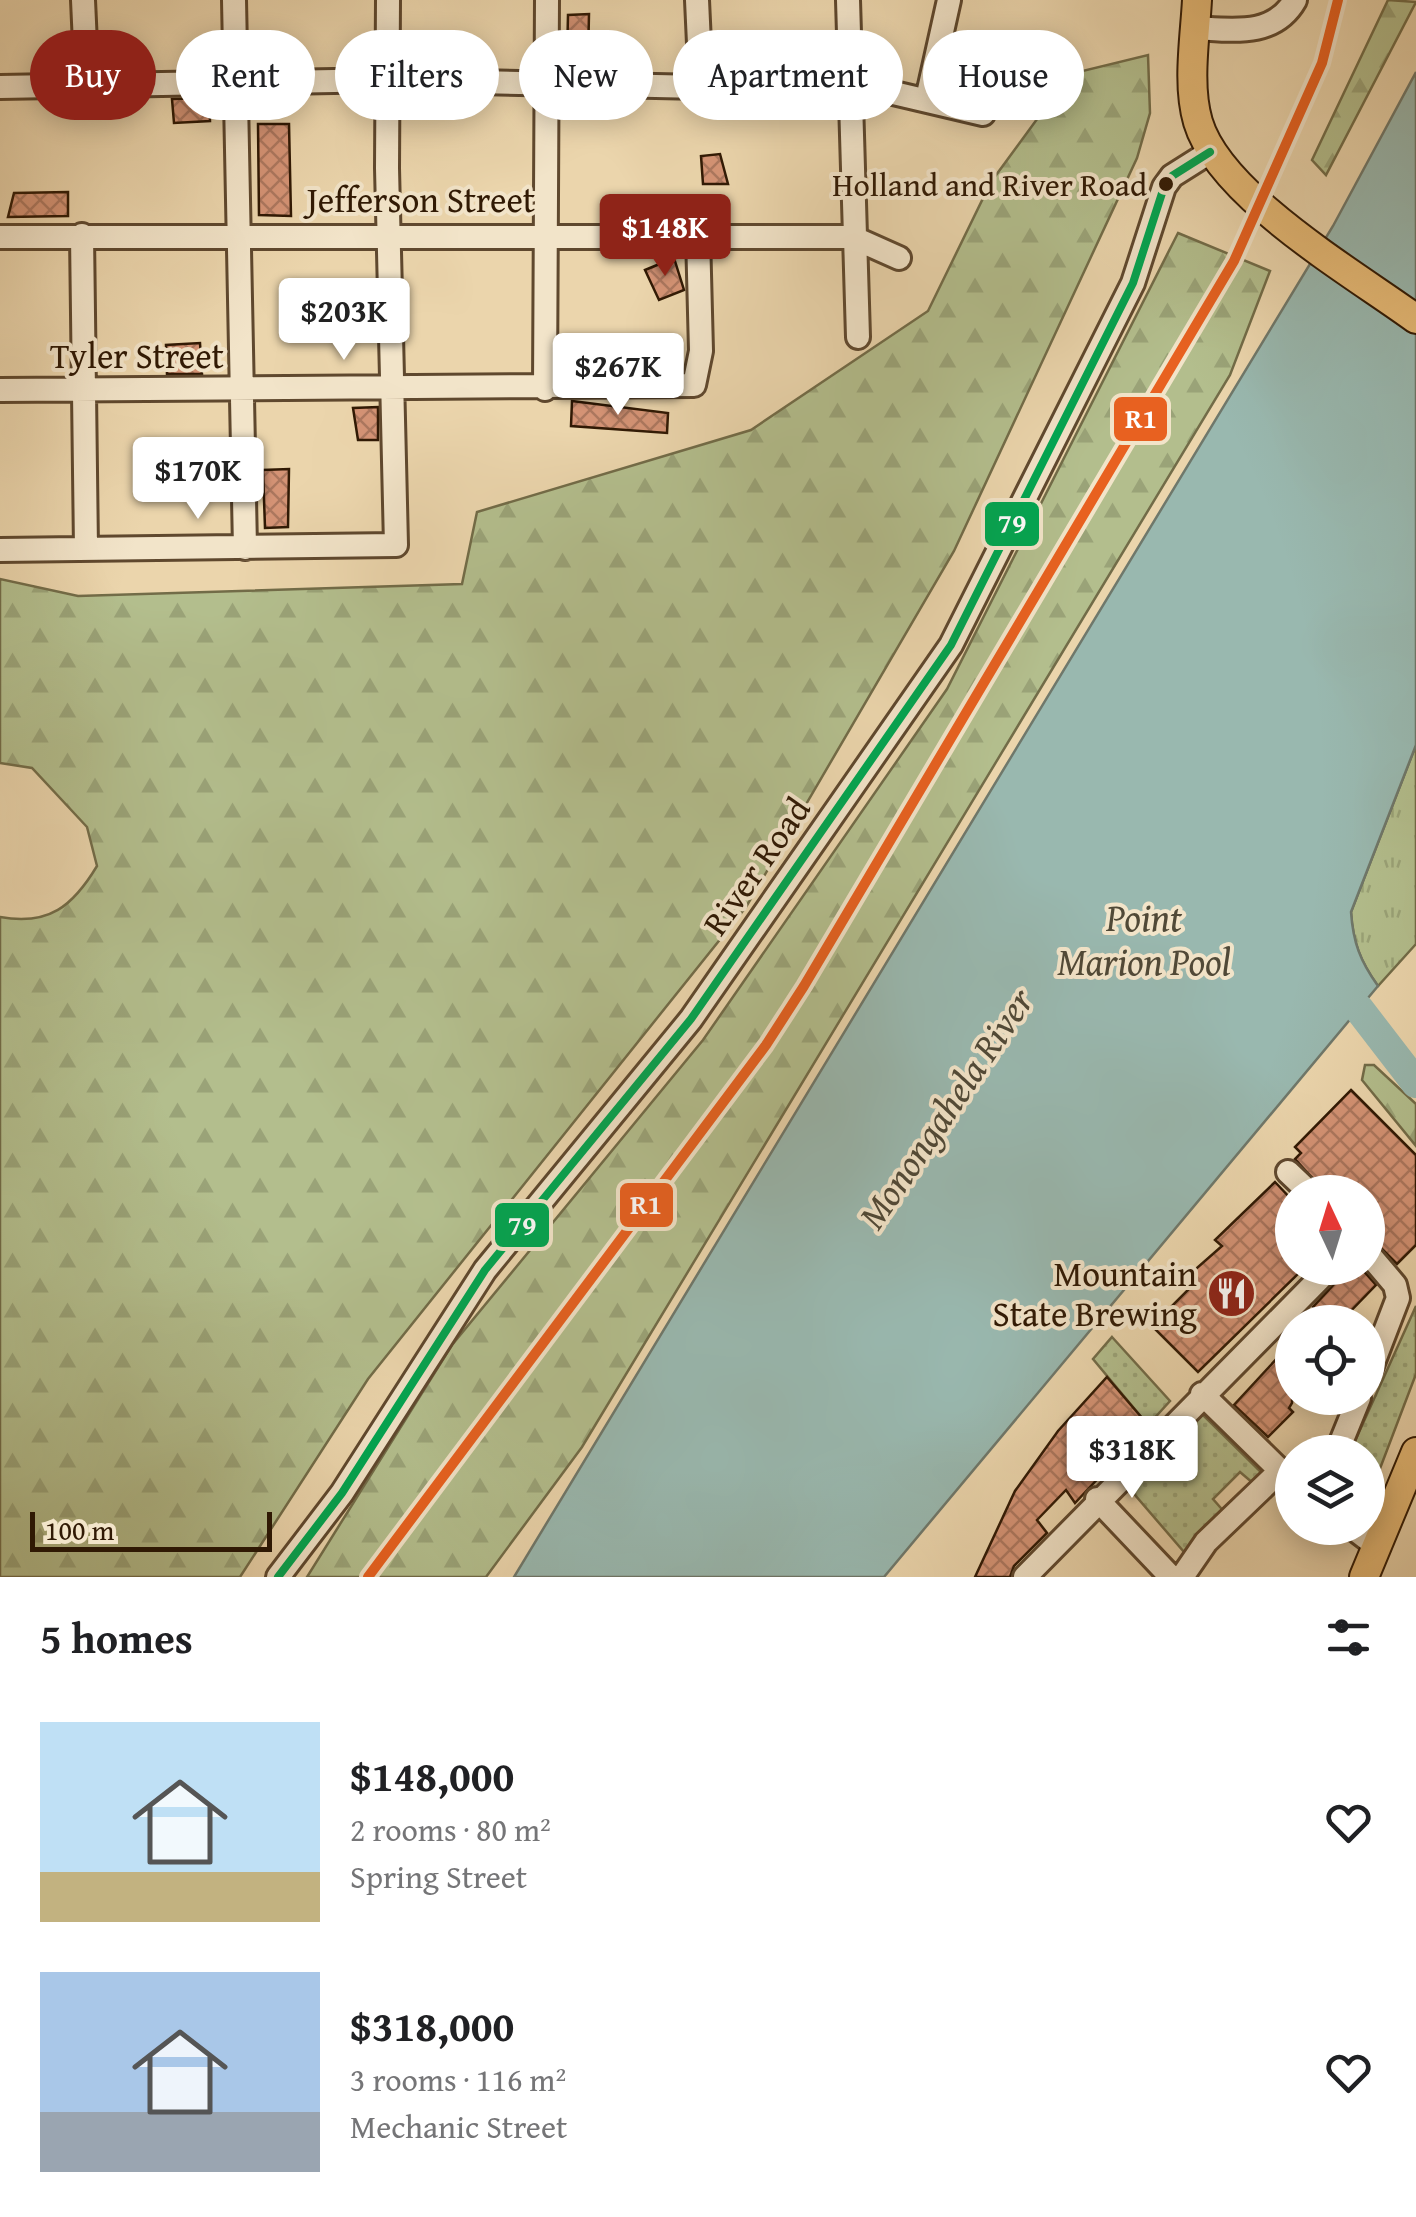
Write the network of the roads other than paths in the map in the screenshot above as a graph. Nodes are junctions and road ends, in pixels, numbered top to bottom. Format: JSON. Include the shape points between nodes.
{"nodes":[{"id":1,"x":83,"y":0,"type":"edge"},
{"id":2,"x":234,"y":0,"type":"edge"},
{"id":3,"x":388,"y":0,"type":"edge"},
{"id":4,"x":547,"y":0,"type":"edge"},
{"id":5,"x":697,"y":0,"type":"edge"},
{"id":6,"x":848,"y":0,"type":"edge"},
{"id":7,"x":949,"y":0,"type":"edge"},
{"id":8,"x":1197,"y":0,"type":"edge"},
{"id":9,"x":1295,"y":0,"type":"edge"},
{"id":10,"x":1196,"y":28,"type":"junction"},
{"id":11,"x":85,"y":30,"type":"edge"},
{"id":12,"x":234,"y":30,"type":"edge"},
{"id":13,"x":387,"y":30,"type":"edge"},
{"id":14,"x":547,"y":30,"type":"edge"},
{"id":15,"x":699,"y":30,"type":"edge"},
{"id":16,"x":849,"y":30,"type":"edge"},
{"id":17,"x":942,"y":30,"type":"edge"},
{"id":18,"x":0,"y":88,"type":"edge"},
{"id":19,"x":30,"y":88,"type":"edge"},
{"id":20,"x":234,"y":120,"type":"edge"},
{"id":21,"x":387,"y":120,"type":"edge"},
{"id":22,"x":546,"y":120,"type":"edge"},
{"id":23,"x":850,"y":120,"type":"edge"},
{"id":24,"x":1210,"y":152,"type":"junction"},
{"id":25,"x":547,"y":233,"type":"junction"},
{"id":26,"x":82,"y":234,"type":"junction"},
{"id":27,"x":389,"y":235,"type":"junction"},
{"id":28,"x":698,"y":235,"type":"junction"},
{"id":29,"x":0,"y":236,"type":"edge"},
{"id":30,"x":236,"y":236,"type":"junction"},
{"id":31,"x":852,"y":237,"type":"junction"},
{"id":32,"x":898,"y":258,"type":"dead end"},
{"id":33,"x":1416,"y":319,"type":"edge"},
{"id":34,"x":858,"y":337,"type":"dead end"},
{"id":35,"x":545,"y":388,"type":"junction"},
{"id":36,"x":394,"y":389,"type":"junction"},
{"id":37,"x":0,"y":390,"type":"edge"},
{"id":38,"x":82,"y":390,"type":"junction"},
{"id":39,"x":244,"y":390,"type":"junction"},
{"id":40,"x":244,"y":548,"type":"junction"},
{"id":41,"x":86,"y":549,"type":"junction"},
{"id":42,"x":0,"y":550,"type":"edge"},
{"id":43,"x":1288,"y":1172,"type":"dead end"},
{"id":44,"x":1291,"y":1175,"type":"edge"},
{"id":45,"x":1385,"y":1272,"type":"edge"},
{"id":46,"x":1313,"y":1285,"type":"edge"},
{"id":47,"x":1385,"y":1332,"type":"edge"},
{"id":48,"x":1202,"y":1394,"type":"junction"},
{"id":49,"x":1416,"y":1452,"type":"edge"},
{"id":50,"x":1275,"y":1466,"type":"edge"},
{"id":51,"x":1275,"y":1486,"type":"edge"},
{"id":52,"x":1410,"y":1490,"type":"edge"},
{"id":53,"x":1097,"y":1499,"type":"junction"},
{"id":54,"x":1378,"y":1546,"type":"joint"},
{"id":55,"x":278,"y":1577,"type":"edge"},
{"id":56,"x":1025,"y":1577,"type":"edge"},
{"id":57,"x":1172,"y":1577,"type":"edge"},
{"id":58,"x":1182,"y":1577,"type":"edge"},
{"id":59,"x":1364,"y":1577,"type":"edge"}],
"edges":[{"from":1,"to":11,"type":"street"},
{"from":2,"to":12,"type":"street"},
{"from":3,"to":13,"type":"street"},
{"from":4,"to":14,"type":"street"},
{"from":5,"to":15,"type":"street"},
{"from":6,"to":16,"type":"street"},
{"from":7,"to":17,"type":"street"},
{"from":8,"to":10,"type":"main road"},
{"from":9,"to":10,"type":"street","via":[[1285,17],[1263,28]]},
{"from":10,"to":24,"type":"main road","via":[[1193,93]]},
{"from":18,"to":19,"type":"street"},
{"from":20,"to":30,"type":"street"},
{"from":21,"to":27,"type":"street"},
{"from":22,"to":25,"type":"street"},
{"from":23,"to":31,"type":"street"},
{"from":24,"to":33,"type":"main road","via":[[1234,184]]},
{"from":24,"to":55,"type":"street","name":"River Road","via":[[1164,187],[1125,301],[936,668],[691,1019],[485,1270],[342,1493]]},
{"from":25,"to":27,"type":"street","name":"Jefferson Street"},
{"from":25,"to":28,"type":"street","name":"Jefferson Street"},
{"from":25,"to":35,"type":"street"},
{"from":26,"to":29,"type":"street","name":"Jefferson Street"},
{"from":26,"to":30,"type":"street","name":"Jefferson Street"},
{"from":26,"to":38,"type":"street"},
{"from":27,"to":30,"type":"street","name":"Jefferson Street"},
{"from":27,"to":36,"type":"street"},
{"from":28,"to":31,"type":"street","name":"Jefferson Street"},
{"from":28,"to":35,"type":"street","name":"Tyler Street","via":[[701,352],[694,385]]},
{"from":30,"to":39,"type":"street"},
{"from":31,"to":32,"type":"street","name":"Jefferson Street"},
{"from":31,"to":34,"type":"street"},
{"from":35,"to":36,"type":"street","name":"Tyler Street"},
{"from":36,"to":39,"type":"street","name":"Tyler Street"},
{"from":36,"to":40,"type":"street","via":[[396,545]]},
{"from":37,"to":38,"type":"street","name":"Tyler Street"},
{"from":38,"to":39,"type":"street","name":"Tyler Street"},
{"from":38,"to":41,"type":"street"},
{"from":39,"to":40,"type":"street"},
{"from":40,"to":41,"type":"street"},
{"from":41,"to":42,"type":"street"},
{"from":43,"to":44,"type":"street"},
{"from":45,"to":47,"type":"street","via":[[1398,1298]]},
{"from":46,"to":48,"type":"street"},
{"from":48,"to":50,"type":"street"},
{"from":48,"to":53,"type":"street"},
{"from":49,"to":52,"type":"main road"},
{"from":51,"to":58,"type":"street","via":[[1206,1542]]},
{"from":52,"to":54,"type":"main road"},
{"from":53,"to":56,"type":"street"},
{"from":53,"to":57,"type":"street"},
{"from":54,"to":59,"type":"main road"}]}
